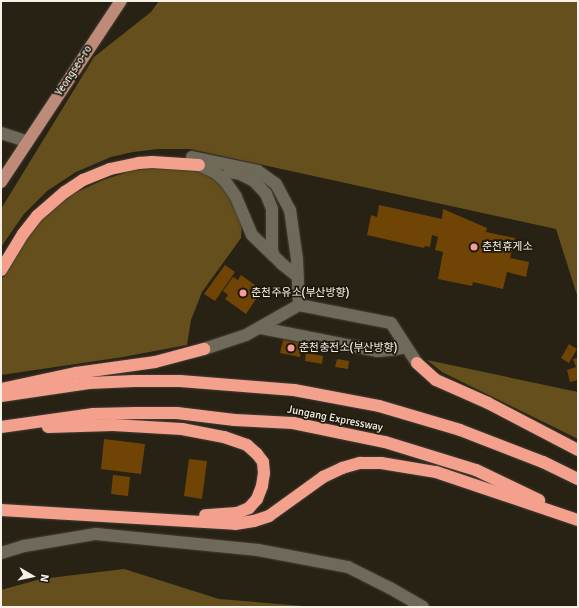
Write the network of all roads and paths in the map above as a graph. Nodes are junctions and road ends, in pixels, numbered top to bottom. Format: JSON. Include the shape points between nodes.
{"nodes":[{"id":1,"x":121,"y":1,"type":"edge"},
{"id":2,"x":1,"y":133,"type":"edge"},
{"id":3,"x":28,"y":142,"type":"junction"},
{"id":4,"x":196,"y":161,"type":"junction"},
{"id":5,"x":1,"y":182,"type":"edge"},
{"id":6,"x":274,"y":256,"type":"junction"},
{"id":7,"x":1,"y":257,"type":"edge"},
{"id":8,"x":1,"y":270,"type":"edge"},
{"id":9,"x":297,"y":276,"type":"junction"},
{"id":10,"x":298,"y":305,"type":"junction"},
{"id":11,"x":261,"y":328,"type":"junction"},
{"id":12,"x":406,"y":347,"type":"junction"},
{"id":13,"x":204,"y":349,"type":"joint"},
{"id":14,"x":417,"y":363,"type":"joint"},
{"id":15,"x":1,"y":389,"type":"edge"},
{"id":16,"x":1,"y":396,"type":"edge"},
{"id":17,"x":1,"y":427,"type":"edge"},
{"id":18,"x":1,"y":430,"type":"edge"},
{"id":19,"x":578,"y":450,"type":"edge"},
{"id":20,"x":578,"y":479,"type":"edge"},
{"id":21,"x":1,"y":505,"type":"edge"},
{"id":22,"x":1,"y":510,"type":"edge"},
{"id":23,"x":578,"y":519,"type":"edge"},
{"id":24,"x":1,"y":553,"type":"edge"},
{"id":25,"x":423,"y":607,"type":"edge"}],
"edges":[{"from":1,"to":3,"type":"main road","name":"Yeongseo-ro"},
{"from":2,"to":3,"type":"street"},
{"from":3,"to":5,"type":"main road","name":"Yeongseo-ro"},
{"from":4,"to":6,"type":"street","via":[[225,181],[236,197],[252,235]]},
{"from":4,"to":6,"type":"street","via":[[240,174],[254,181],[266,194],[272,209],[271,243]]},
{"from":4,"to":7,"type":"highway","via":[[153,154],[116,160],[96,167],[74,178],[42,202],[16,233]]},
{"from":4,"to":8,"type":"highway","via":[[139,163],[110,169],[83,180],[37,216]]},
{"from":4,"to":9,"type":"street","via":[[258,171],[276,184],[290,210],[296,243]]},
{"from":6,"to":9,"type":"street"},
{"from":9,"to":10,"type":"street"},
{"from":10,"to":11,"type":"street"},
{"from":10,"to":12,"type":"street","via":[[391,323]]},
{"from":11,"to":12,"type":"street","via":[[377,351]]},
{"from":11,"to":13,"type":"street","via":[[240,338]]},
{"from":12,"to":14,"type":"street"},
{"from":13,"to":15,"type":"highway","via":[[156,362],[76,373]]},
{"from":14,"to":19,"type":"highway","via":[[436,380],[488,403]]},
{"from":16,"to":20,"type":"highway","name":"Jungang Expressway","via":[[89,383],[134,381],[180,381],[294,390],[379,406],[460,430],[544,462]]},
{"from":17,"to":23,"type":"highway","name":"Jungang Expressway","via":[[93,414],[136,413],[177,413],[293,423],[385,442],[476,470]]},
{"from":18,"to":21,"type":"highway","via":[[113,425],[182,429],[247,445],[263,462],[264,473],[257,499],[249,508],[237,513],[181,516]]},
{"from":22,"to":23,"type":"highway","via":[[236,524],[269,516],[323,477],[342,468],[360,463],[381,463],[436,472]]},
{"from":24,"to":25,"type":"street","via":[[24,546],[96,534],[258,550],[348,567]]}]}
